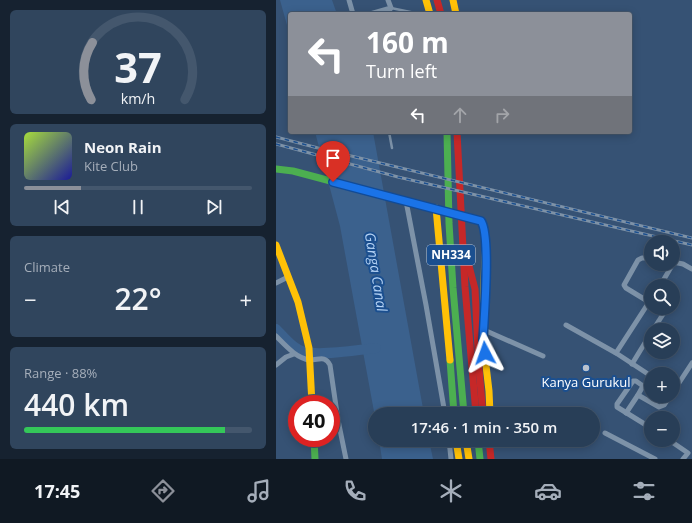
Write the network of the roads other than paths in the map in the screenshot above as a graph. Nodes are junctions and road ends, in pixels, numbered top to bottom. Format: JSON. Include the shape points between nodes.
{"nodes":[{"id":1,"x":349,"y":0,"type":"edge"},
{"id":2,"x":388,"y":0,"type":"edge"},
{"id":3,"x":453,"y":0,"type":"edge"},
{"id":4,"x":427,"y":2,"type":"edge"},
{"id":5,"x":391,"y":11,"type":"edge"},
{"id":6,"x":352,"y":12,"type":"edge"},
{"id":7,"x":430,"y":12,"type":"edge"},
{"id":8,"x":456,"y":12,"type":"edge"},
{"id":9,"x":389,"y":134,"type":"edge"},
{"id":10,"x":447,"y":134,"type":"edge"},
{"id":11,"x":457,"y":134,"type":"edge"},
{"id":12,"x":392,"y":148,"type":"dead end"},
{"id":13,"x":276,"y":169,"type":"edge"},
{"id":14,"x":403,"y":200,"type":"junction"},
{"id":15,"x":436,"y":208,"type":"junction"},
{"id":16,"x":276,"y":245,"type":"edge"},
{"id":17,"x":462,"y":245,"type":"junction"},
{"id":18,"x":644,"y":258,"type":"edge"},
{"id":19,"x":680,"y":263,"type":"edge"},
{"id":20,"x":692,"y":268,"type":"edge"},
{"id":21,"x":288,"y":277,"type":"junction"},
{"id":22,"x":276,"y":283,"type":"edge"},
{"id":23,"x":644,"y":297,"type":"edge"},
{"id":24,"x":644,"y":309,"type":"edge"},
{"id":25,"x":566,"y":325,"type":"dead end"},
{"id":26,"x":484,"y":330,"type":"junction"},
{"id":27,"x":276,"y":336,"type":"edge"},
{"id":28,"x":644,"y":344,"type":"edge"},
{"id":29,"x":616,"y":353,"type":"junction"},
{"id":30,"x":294,"y":354,"type":"junction"},
{"id":31,"x":543,"y":356,"type":"dead end"},
{"id":32,"x":310,"y":358,"type":"junction"},
{"id":33,"x":692,"y":363,"type":"edge"},
{"id":34,"x":276,"y":364,"type":"edge"},
{"id":35,"x":632,"y":364,"type":"junction"},
{"id":36,"x":644,"y":372,"type":"edge"},
{"id":37,"x":680,"y":380,"type":"edge"},
{"id":38,"x":312,"y":395,"type":"edge"},
{"id":39,"x":638,"y":395,"type":"junction"},
{"id":40,"x":644,"y":398,"type":"edge"},
{"id":41,"x":652,"y":403,"type":"edge"},
{"id":42,"x":665,"y":403,"type":"edge"},
{"id":43,"x":444,"y":407,"type":"edge"},
{"id":44,"x":454,"y":407,"type":"edge"},
{"id":45,"x":463,"y":407,"type":"edge"},
{"id":46,"x":475,"y":407,"type":"edge"},
{"id":47,"x":482,"y":407,"type":"edge"},
{"id":48,"x":490,"y":407,"type":"edge"},
{"id":49,"x":626,"y":413,"type":"junction"},
{"id":50,"x":644,"y":424,"type":"edge"},
{"id":51,"x":605,"y":433,"type":"dead end"},
{"id":52,"x":680,"y":446,"type":"edge"},
{"id":53,"x":314,"y":447,"type":"edge"},
{"id":54,"x":450,"y":447,"type":"edge"},
{"id":55,"x":457,"y":447,"type":"edge"},
{"id":56,"x":467,"y":447,"type":"edge"},
{"id":57,"x":479,"y":447,"type":"edge"},
{"id":58,"x":490,"y":447,"type":"edge"},
{"id":59,"x":690,"y":451,"type":"edge"},
{"id":60,"x":315,"y":459,"type":"edge"},
{"id":61,"x":346,"y":459,"type":"edge"},
{"id":62,"x":451,"y":459,"type":"edge"},
{"id":63,"x":459,"y":459,"type":"edge"},
{"id":64,"x":469,"y":459,"type":"edge"},
{"id":65,"x":480,"y":459,"type":"edge"},
{"id":66,"x":491,"y":459,"type":"edge"},
{"id":67,"x":655,"y":459,"type":"edge"},
{"id":68,"x":683,"y":459,"type":"edge"}],
"edges":[{"from":1,"to":6,"type":"street"},
{"from":2,"to":5,"type":"street"},
{"from":3,"to":8,"type":"main road"},
{"from":4,"to":7,"type":"main road"},
{"from":9,"to":12,"type":"lane"},
{"from":10,"to":45,"type":"main road","number":"NH334","via":[[449,223]]},
{"from":11,"to":17,"type":"main road","number":"NH334"},
{"from":13,"to":14,"type":"main road","via":[[293,171]]},
{"from":14,"to":15,"type":"main road"},
{"from":14,"to":43,"type":"street","via":[[426,305]]},
{"from":15,"to":26,"type":"main road","via":[[476,219],[484,224]]},
{"from":15,"to":44,"type":"main road"},
{"from":16,"to":21,"type":"main road"},
{"from":17,"to":46,"type":"main road","number":"NH334"},
{"from":17,"to":47,"type":"main road","via":[[475,289]]},
{"from":18,"to":23,"type":"street","via":[[638,260],[624,285]]},
{"from":19,"to":20,"type":"street"},
{"from":21,"to":22,"type":"street"},
{"from":21,"to":32,"type":"main road","via":[[298,302],[310,348]]},
{"from":24,"to":29,"type":"street"},
{"from":25,"to":29,"type":"street"},
{"from":26,"to":31,"type":"street"},
{"from":26,"to":48,"type":"main road"},
{"from":27,"to":30,"type":"street"},
{"from":28,"to":35,"type":"street"},
{"from":29,"to":35,"type":"street"},
{"from":30,"to":32,"type":"street"},
{"from":30,"to":34,"type":"street"},
{"from":32,"to":38,"type":"main road"},
{"from":32,"to":61,"type":"street","via":[[325,359],[332,368]]},
{"from":33,"to":37,"type":"street"},
{"from":35,"to":36,"type":"street"},
{"from":39,"to":40,"type":"street"},
{"from":39,"to":49,"type":"street"},
{"from":39,"to":49,"type":"street","via":[[642,386],[633,381],[617,405]]},
{"from":41,"to":42,"type":"street","via":[[659,407]]},
{"from":49,"to":50,"type":"street"},
{"from":51,"to":67,"type":"street"},
{"from":52,"to":59,"type":"street"},
{"from":53,"to":60,"type":"main road"},
{"from":54,"to":62,"type":"street"},
{"from":55,"to":63,"type":"main road"},
{"from":56,"to":64,"type":"main road"},
{"from":57,"to":65,"type":"main road"},
{"from":58,"to":66,"type":"main road"},
{"from":59,"to":68,"type":"street"}]}
